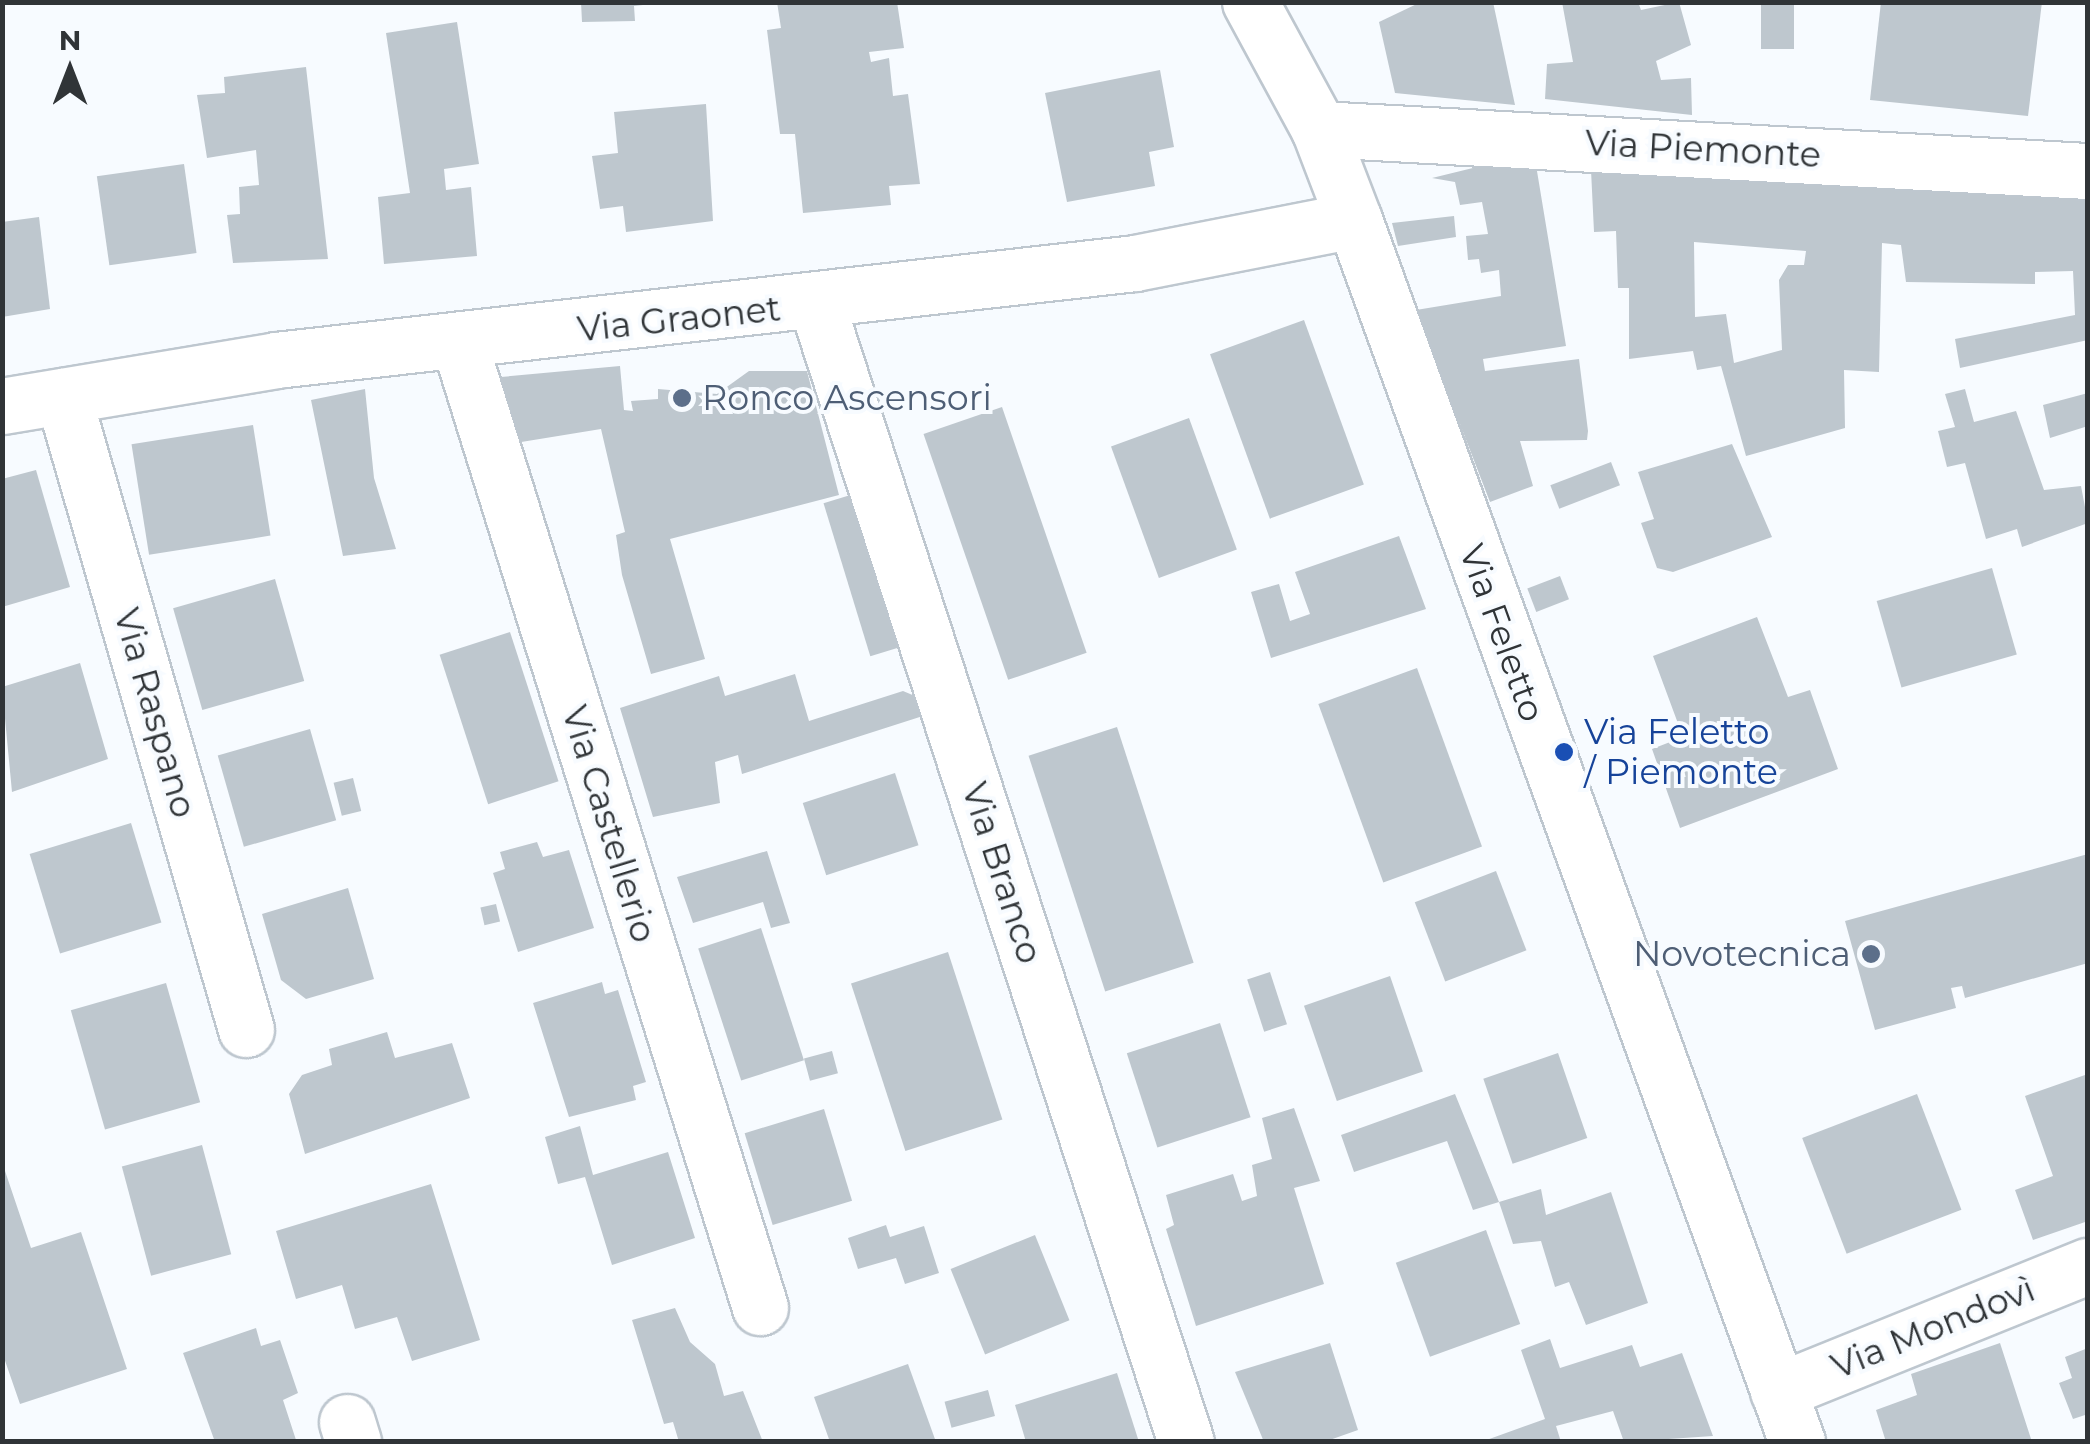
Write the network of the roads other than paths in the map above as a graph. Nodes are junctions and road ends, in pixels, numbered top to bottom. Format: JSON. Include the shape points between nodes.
{"nodes":[{"id":1,"x":1250,"y":2,"type":"edge"},
{"id":2,"x":1318,"y":129,"type":"junction"},
{"id":3,"x":2088,"y":171,"type":"edge"},
{"id":4,"x":1354,"y":220,"type":"junction"},
{"id":5,"x":817,"y":305,"type":"junction"},
{"id":6,"x":459,"y":342,"type":"junction"},
{"id":7,"x":64,"y":396,"type":"junction"},
{"id":8,"x":2,"y":406,"type":"edge"},
{"id":9,"x":246,"y":1030,"type":"dead end"},
{"id":10,"x":2088,"y":1266,"type":"edge"},
{"id":11,"x":760,"y":1307,"type":"dead end"},
{"id":12,"x":1778,"y":1390,"type":"junction"},
{"id":13,"x":1186,"y":1442,"type":"edge"},
{"id":14,"x":1797,"y":1442,"type":"edge"}],
"edges":[{"from":1,"to":2,"type":"street","name":"Via Feletto"},
{"from":2,"to":3,"type":"street","name":"Via Piemonte"},
{"from":2,"to":4,"type":"street","name":"Via Feletto"},
{"from":4,"to":5,"type":"street","name":"Via Graonet","via":[[1134,263]]},
{"from":4,"to":12,"type":"street","name":"Via Feletto"},
{"from":5,"to":6,"type":"street","name":"Via Graonet"},
{"from":5,"to":13,"type":"street","name":"Via Branco"},
{"from":6,"to":7,"type":"street","name":"Via Graonet"},
{"from":6,"to":11,"type":"street","name":"Via Castellerio"},
{"from":7,"to":8,"type":"street","name":"Via Graonet"},
{"from":7,"to":9,"type":"street","name":"Via Raspano"},
{"from":10,"to":12,"type":"street","name":"Via Mondovì"},
{"from":12,"to":14,"type":"street","name":"Via Feletto"}]}
